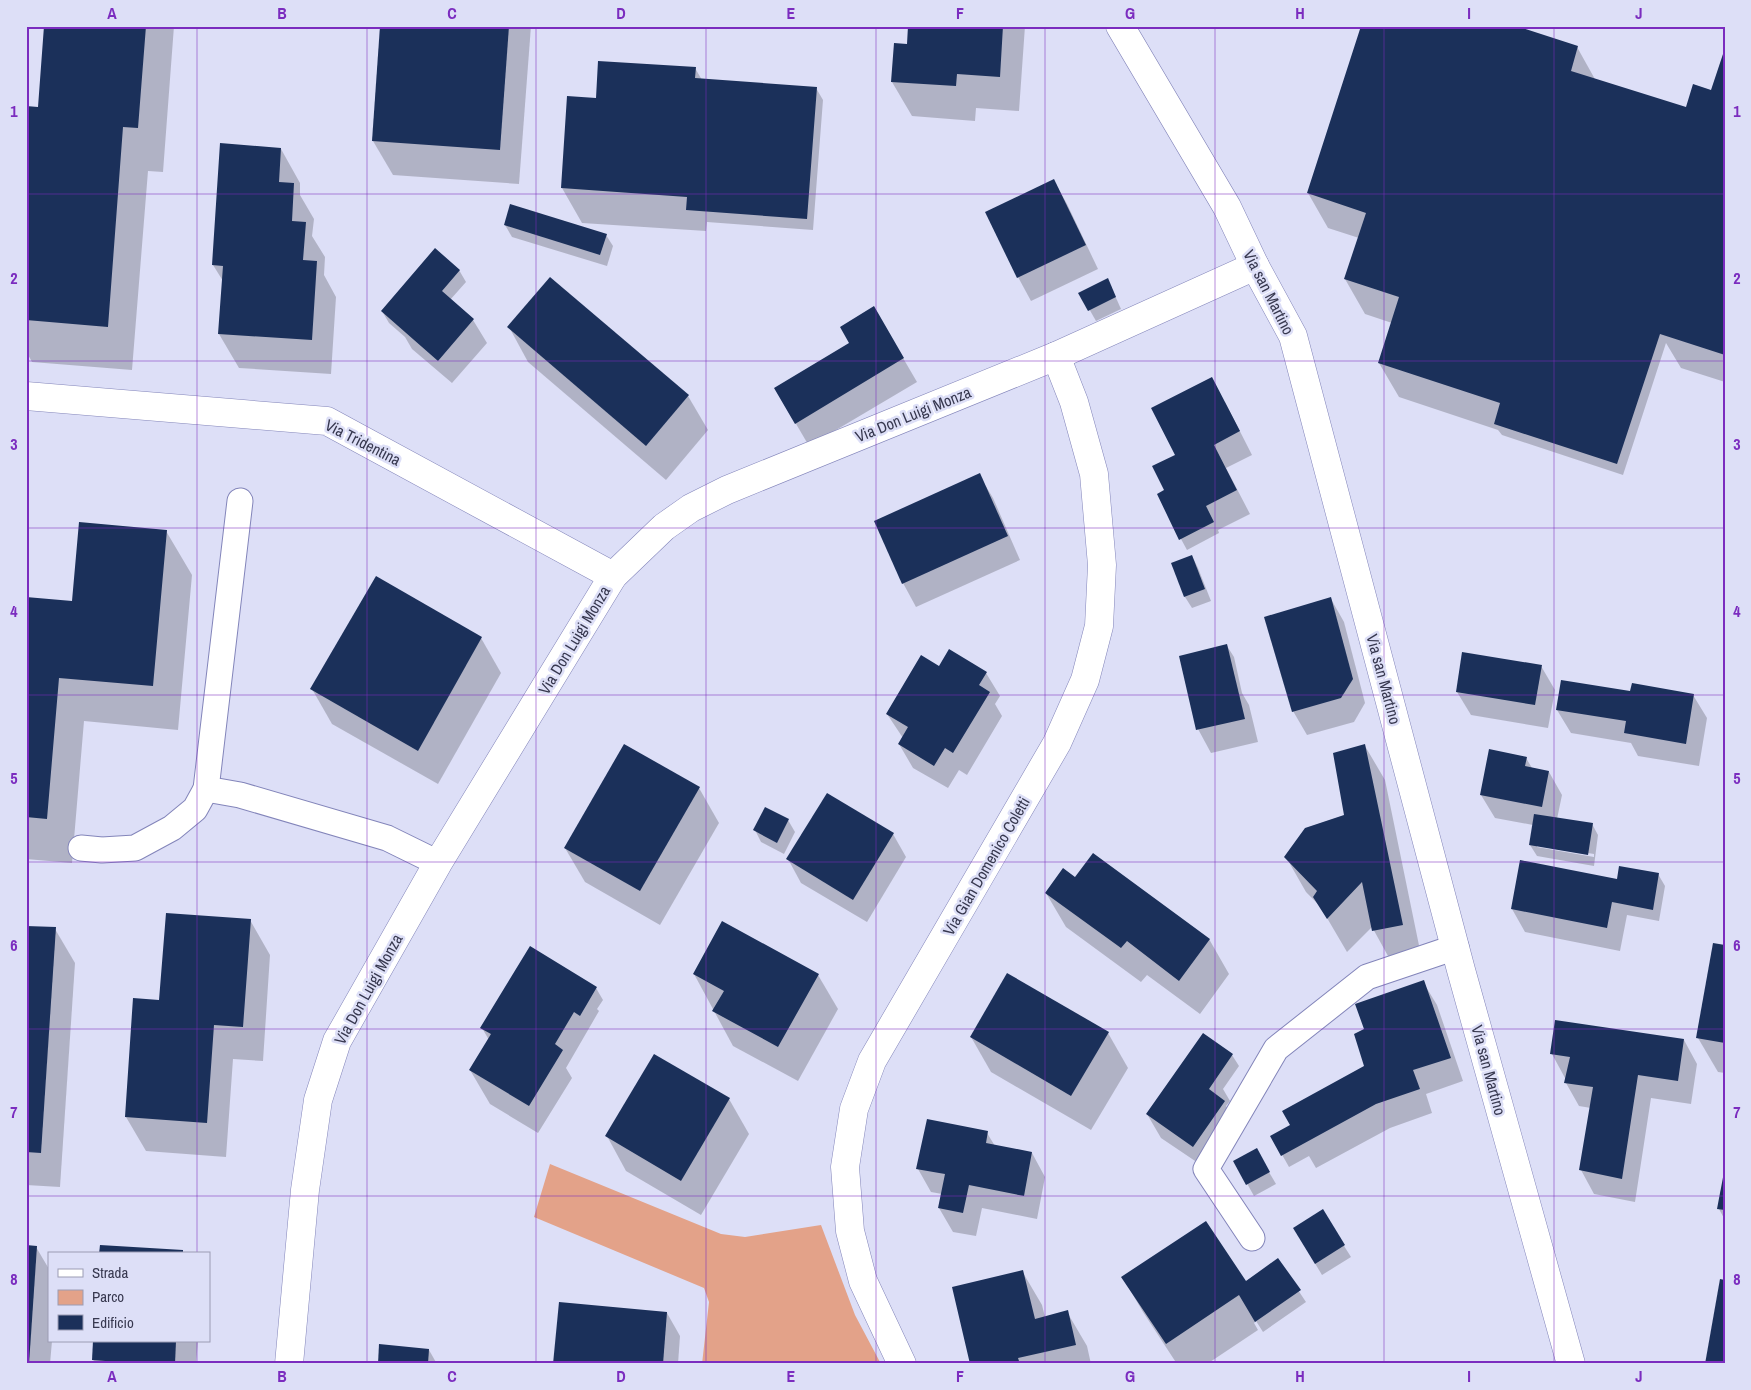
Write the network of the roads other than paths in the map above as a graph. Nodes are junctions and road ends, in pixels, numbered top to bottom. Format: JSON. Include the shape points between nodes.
{"nodes":[{"id":1,"x":1120,"y":26,"type":"edge"},
{"id":2,"x":1255,"y":266,"type":"junction"},
{"id":3,"x":1056,"y":356,"type":"junction"},
{"id":4,"x":26,"y":396,"type":"edge"},
{"id":5,"x":240,"y":501,"type":"dead end"},
{"id":6,"x":613,"y":576,"type":"junction"},
{"id":7,"x":206,"y":789,"type":"junction"},
{"id":8,"x":81,"y":848,"type":"dead end"},
{"id":9,"x":438,"y":863,"type":"junction"},
{"id":10,"x":1456,"y":947,"type":"junction"},
{"id":11,"x":1252,"y":1238,"type":"dead end"},
{"id":12,"x":289,"y":1364,"type":"edge"},
{"id":13,"x":902,"y":1364,"type":"edge"},
{"id":14,"x":1571,"y":1364,"type":"edge"}],
"edges":[{"from":1,"to":2,"type":"street","name":"Via san Martino","via":[[1228,207]]},
{"from":2,"to":3,"type":"street","name":"Via Don Luigi Monza"},
{"from":2,"to":10,"type":"street","name":"Via san Martino","via":[[1292,336]]},
{"from":3,"to":6,"type":"street","name":"Via Don Luigi Monza","via":[[691,508],[664,527]]},
{"from":3,"to":13,"type":"street","name":"Via Gian Domenico Coletti","via":[[1074,402],[1094,474],[1102,565],[1099,626],[1085,680],[1057,743],[872,1061],[854,1109],[846,1167],[850,1231],[863,1281]]},
{"from":4,"to":6,"type":"street","name":"Via Tridentina","via":[[327,421]]},
{"from":5,"to":7,"type":"lane"},
{"from":6,"to":9,"type":"street","name":"Via Don Luigi Monza"},
{"from":7,"to":8,"type":"lane","via":[[195,810],[172,828],[135,848]]},
{"from":7,"to":9,"type":"lane","via":[[240,795],[387,838]]},
{"from":9,"to":12,"type":"street","name":"Via Don Luigi Monza","via":[[337,1040],[318,1100],[305,1190]]},
{"from":10,"to":11,"type":"lane","via":[[1367,977],[1276,1049],[1206,1169]]},
{"from":10,"to":14,"type":"street","name":"Via san Martino"}]}
